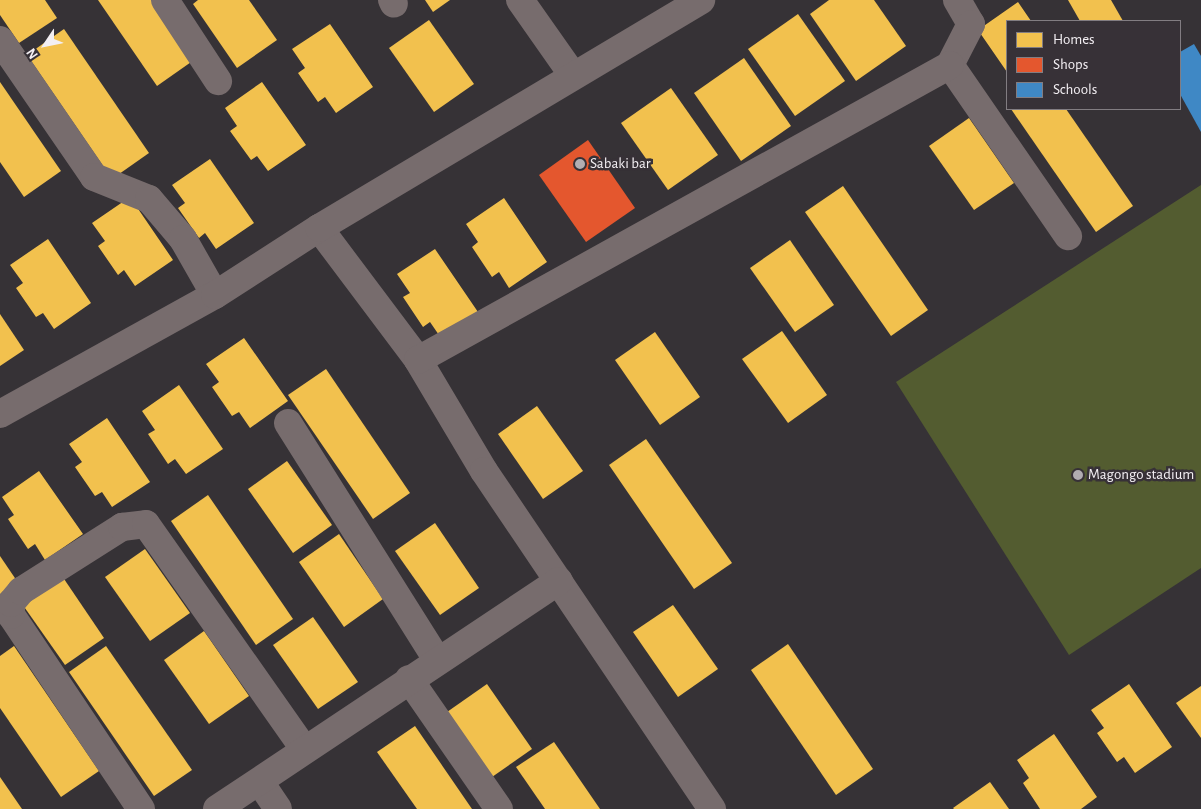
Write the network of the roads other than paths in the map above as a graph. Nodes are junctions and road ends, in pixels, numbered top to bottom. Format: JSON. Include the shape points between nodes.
{"nodes":[{"id":1,"x":165,"y":0,"type":"edge"},
{"id":2,"x":520,"y":0,"type":"edge"},
{"id":3,"x":701,"y":0,"type":"edge"},
{"id":4,"x":957,"y":0,"type":"edge"},
{"id":5,"x":975,"y":12,"type":"edge"},
{"id":6,"x":0,"y":40,"type":"edge"},
{"id":7,"x":950,"y":65,"type":"junction"},
{"id":8,"x":572,"y":74,"type":"junction"},
{"id":9,"x":218,"y":81,"type":"dead end"},
{"id":10,"x":319,"y":228,"type":"junction"},
{"id":11,"x":1068,"y":236,"type":"dead end"},
{"id":12,"x":216,"y":295,"type":"junction"},
{"id":13,"x":418,"y":360,"type":"junction"},
{"id":14,"x":0,"y":414,"type":"edge"},
{"id":15,"x":288,"y":423,"type":"dead end"},
{"id":16,"x":559,"y":581,"type":"junction"},
{"id":17,"x":437,"y":660,"type":"junction"},
{"id":18,"x":409,"y":679,"type":"junction"},
{"id":19,"x":304,"y":749,"type":"junction"},
{"id":20,"x":260,"y":782,"type":"junction"},
{"id":21,"x":141,"y":809,"type":"edge"},
{"id":22,"x":217,"y":809,"type":"edge"},
{"id":23,"x":278,"y":809,"type":"edge"},
{"id":24,"x":499,"y":809,"type":"edge"},
{"id":25,"x":712,"y":809,"type":"edge"}],
"edges":[{"from":1,"to":9,"type":"street"},
{"from":2,"to":8,"type":"street"},
{"from":3,"to":8,"type":"street"},
{"from":4,"to":5,"type":"street"},
{"from":5,"to":7,"type":"street"},
{"from":6,"to":12,"type":"street","via":[[89,171],[110,186],[149,199],[183,239]]},
{"from":7,"to":11,"type":"street"},
{"from":7,"to":13,"type":"street"},
{"from":8,"to":10,"type":"street"},
{"from":10,"to":12,"type":"street"},
{"from":10,"to":13,"type":"street"},
{"from":12,"to":14,"type":"street"},
{"from":13,"to":16,"type":"street","via":[[484,471]]},
{"from":15,"to":17,"type":"street"},
{"from":16,"to":17,"type":"street"},
{"from":16,"to":25,"type":"street"},
{"from":17,"to":18,"type":"street"},
{"from":18,"to":19,"type":"street"},
{"from":18,"to":24,"type":"street"},
{"from":19,"to":20,"type":"street"},
{"from":19,"to":21,"type":"street","via":[[146,524],[122,527],[21,591],[12,603],[11,615]]},
{"from":20,"to":22,"type":"street"},
{"from":20,"to":23,"type":"street"}]}
